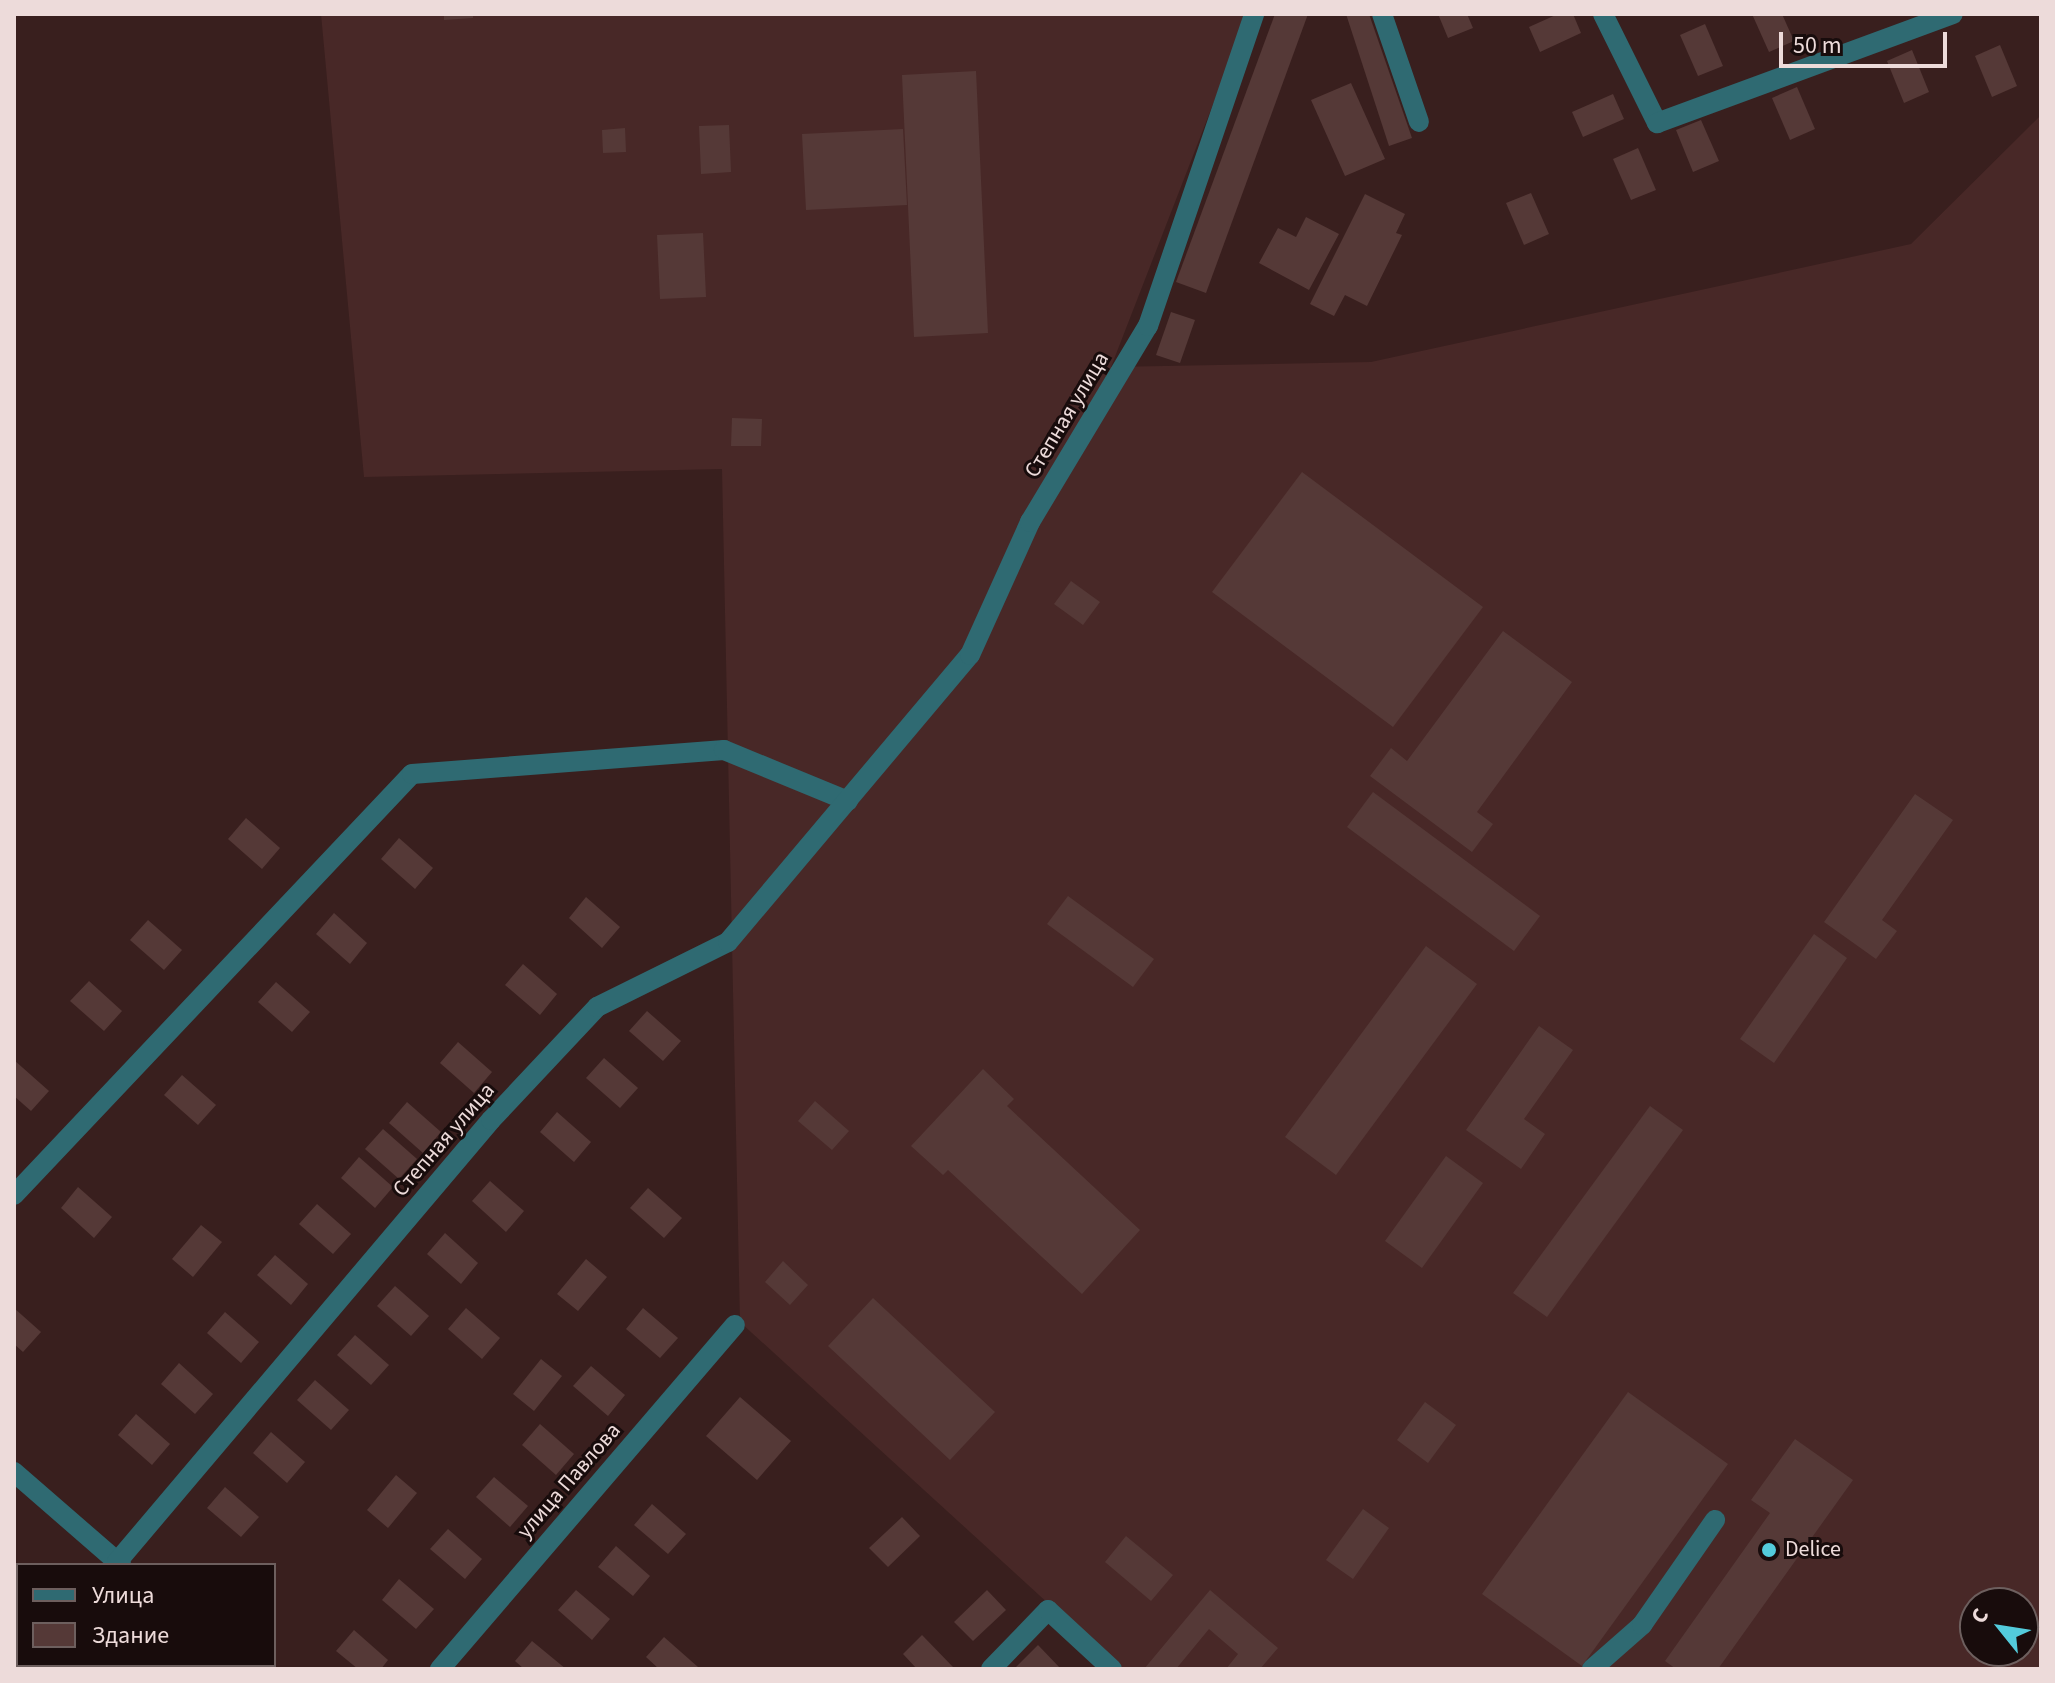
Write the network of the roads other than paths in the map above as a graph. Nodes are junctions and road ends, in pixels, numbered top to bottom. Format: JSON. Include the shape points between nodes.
{"nodes":[{"id":1,"x":1254,"y":14,"type":"edge"},
{"id":2,"x":1382,"y":14,"type":"edge"},
{"id":3,"x":1603,"y":14,"type":"edge"},
{"id":4,"x":1953,"y":14,"type":"edge"},
{"id":5,"x":1419,"y":122,"type":"dead end"},
{"id":6,"x":848,"y":801,"type":"junction"},
{"id":7,"x":14,"y":1195,"type":"edge"},
{"id":8,"x":735,"y":1325,"type":"dead end"},
{"id":9,"x":14,"y":1472,"type":"edge"},
{"id":10,"x":1715,"y":1520,"type":"dead end"},
{"id":11,"x":119,"y":1563,"type":"edge"},
{"id":12,"x":440,"y":1669,"type":"edge"},
{"id":13,"x":991,"y":1669,"type":"edge"},
{"id":14,"x":1112,"y":1669,"type":"edge"},
{"id":15,"x":1592,"y":1669,"type":"edge"}],
"edges":[{"from":1,"to":6,"type":"street","name":"Степная улица","via":[[1148,326],[1030,522],[970,655]]},
{"from":2,"to":5,"type":"street"},
{"from":3,"to":4,"type":"street","via":[[1657,123]]},
{"from":6,"to":7,"type":"street","via":[[724,750],[412,774]]},
{"from":6,"to":11,"type":"street","name":"Степная улица","via":[[728,942],[597,1007],[491,1120]]},
{"from":8,"to":12,"type":"street","name":"улица Павлова"},
{"from":9,"to":11,"type":"street"},
{"from":10,"to":15,"type":"street","via":[[1642,1625]]},
{"from":13,"to":14,"type":"street","via":[[1048,1610]]}]}
